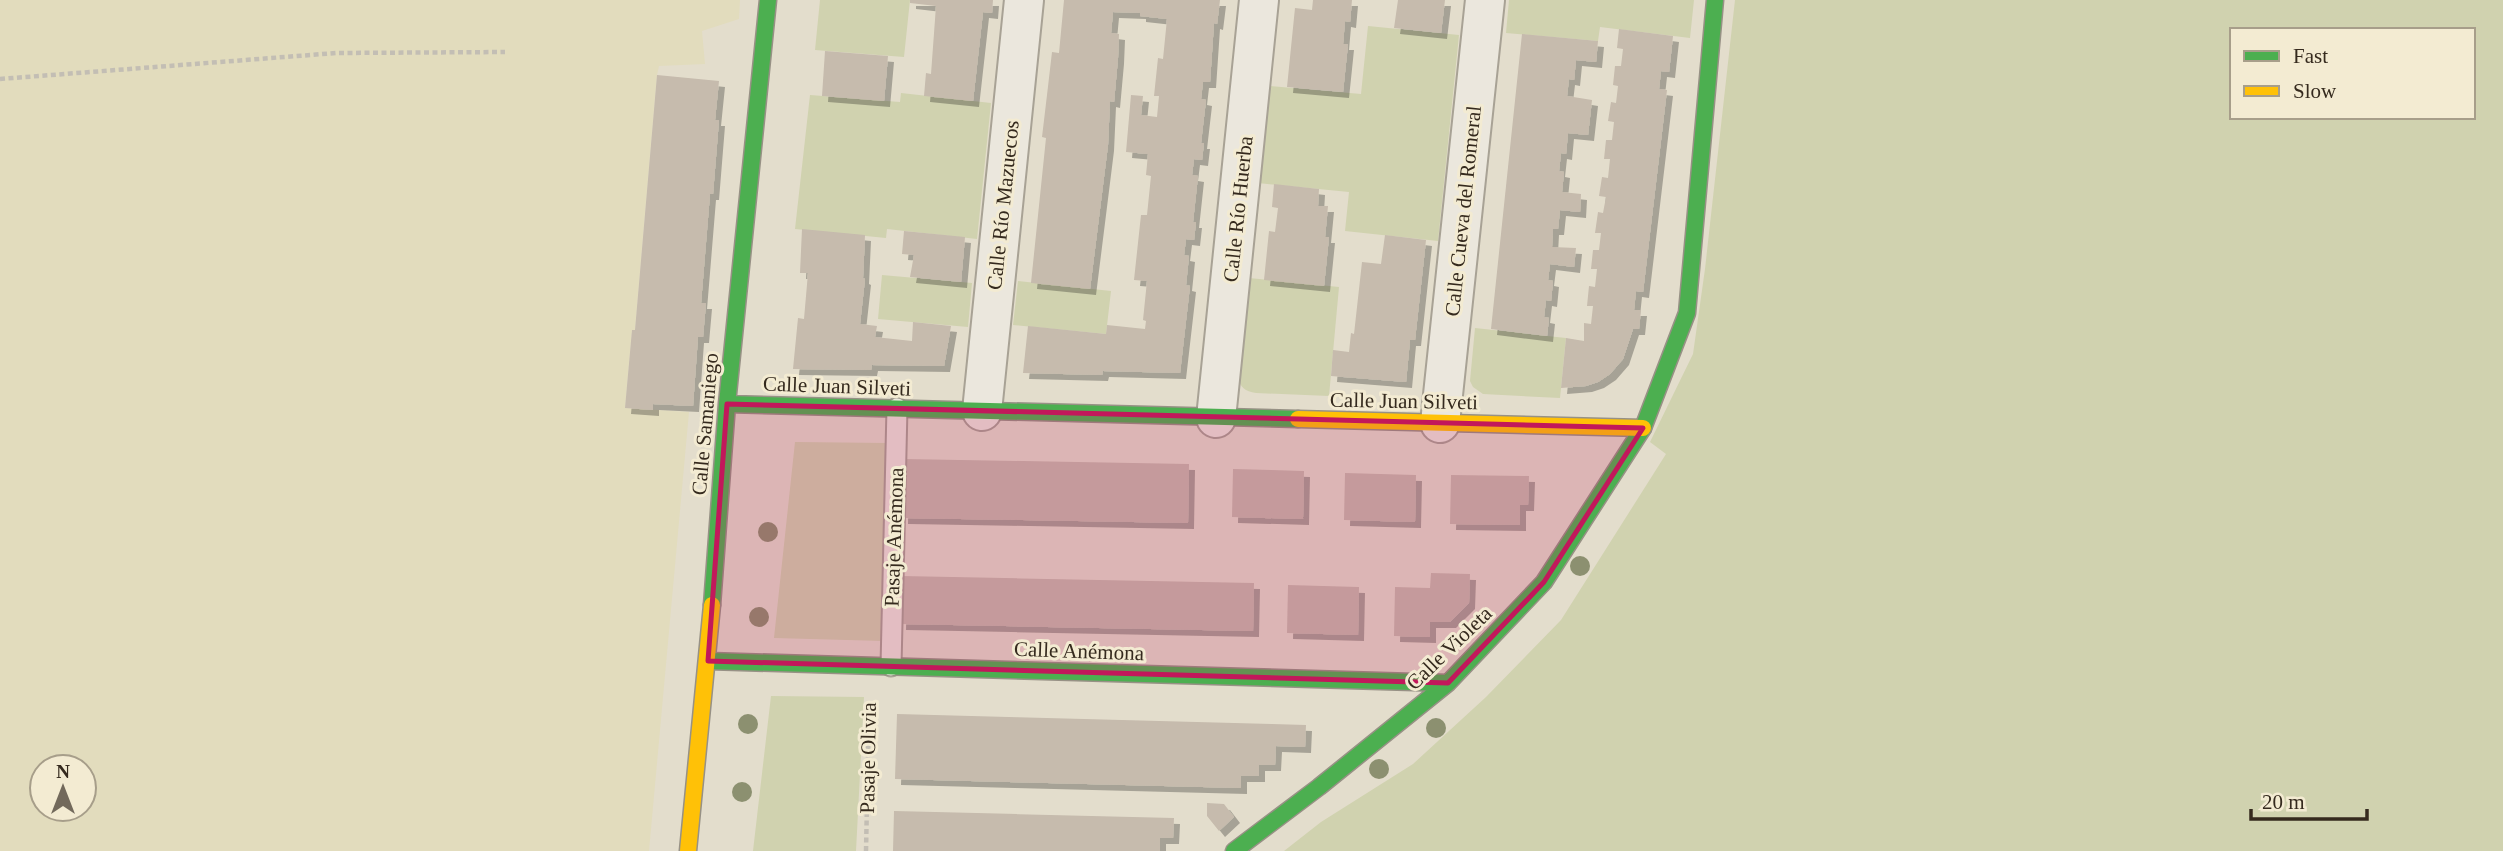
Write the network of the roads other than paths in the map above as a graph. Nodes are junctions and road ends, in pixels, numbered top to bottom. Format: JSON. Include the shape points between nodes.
{"nodes":[{"id":1,"x":768,"y":0,"type":"edge"},
{"id":2,"x":1024,"y":0,"type":"edge"},
{"id":3,"x":1259,"y":0,"type":"edge"},
{"id":4,"x":1485,"y":0,"type":"edge"},
{"id":5,"x":1715,"y":0,"type":"edge"},
{"id":6,"x":727,"y":404,"type":"junction"},
{"id":7,"x":897,"y":408,"type":"junction"},
{"id":8,"x":982,"y":411,"type":"junction"},
{"id":9,"x":1216,"y":418,"type":"junction"},
{"id":10,"x":1440,"y":423,"type":"junction"},
{"id":11,"x":1643,"y":428,"type":"junction"},
{"id":12,"x":708,"y":660,"type":"junction"},
{"id":13,"x":891,"y":666,"type":"junction"},
{"id":14,"x":1448,"y":683,"type":"junction"},
{"id":15,"x":688,"y":851,"type":"edge"},
{"id":16,"x":1234,"y":851,"type":"edge"}],
"edges":[{"from":1,"to":6,"type":"street","name":"Calle Samaniego"},
{"from":2,"to":8,"type":"street","name":"Calle Río Mazuecos"},
{"from":3,"to":9,"type":"street","name":"Calle Río Huerba"},
{"from":4,"to":10,"type":"street","name":"Calle Cueva del Romeral"},
{"from":5,"to":11,"type":"street","via":[[1687,313]]},
{"from":6,"to":7,"type":"street","name":"Calle Juan Silveti"},
{"from":6,"to":12,"type":"street","name":"Calle Samaniego"},
{"from":7,"to":8,"type":"street","name":"Calle Juan Silveti"},
{"from":7,"to":13,"type":"lane","name":"Pasaje Anémona"},
{"from":8,"to":9,"type":"street","name":"Calle Juan Silveti"},
{"from":9,"to":10,"type":"street","name":"Calle Juan Silveti"},
{"from":10,"to":11,"type":"street","name":"Calle Juan Silveti"},
{"from":11,"to":14,"type":"street","name":"Calle Violeta","via":[[1545,582]]},
{"from":12,"to":13,"type":"street","name":"Calle Anémona"},
{"from":12,"to":15,"type":"street","name":"Calle Samaniego"},
{"from":13,"to":14,"type":"street","name":"Calle Anémona"},
{"from":14,"to":16,"type":"street","name":"Calle Violeta"}]}
